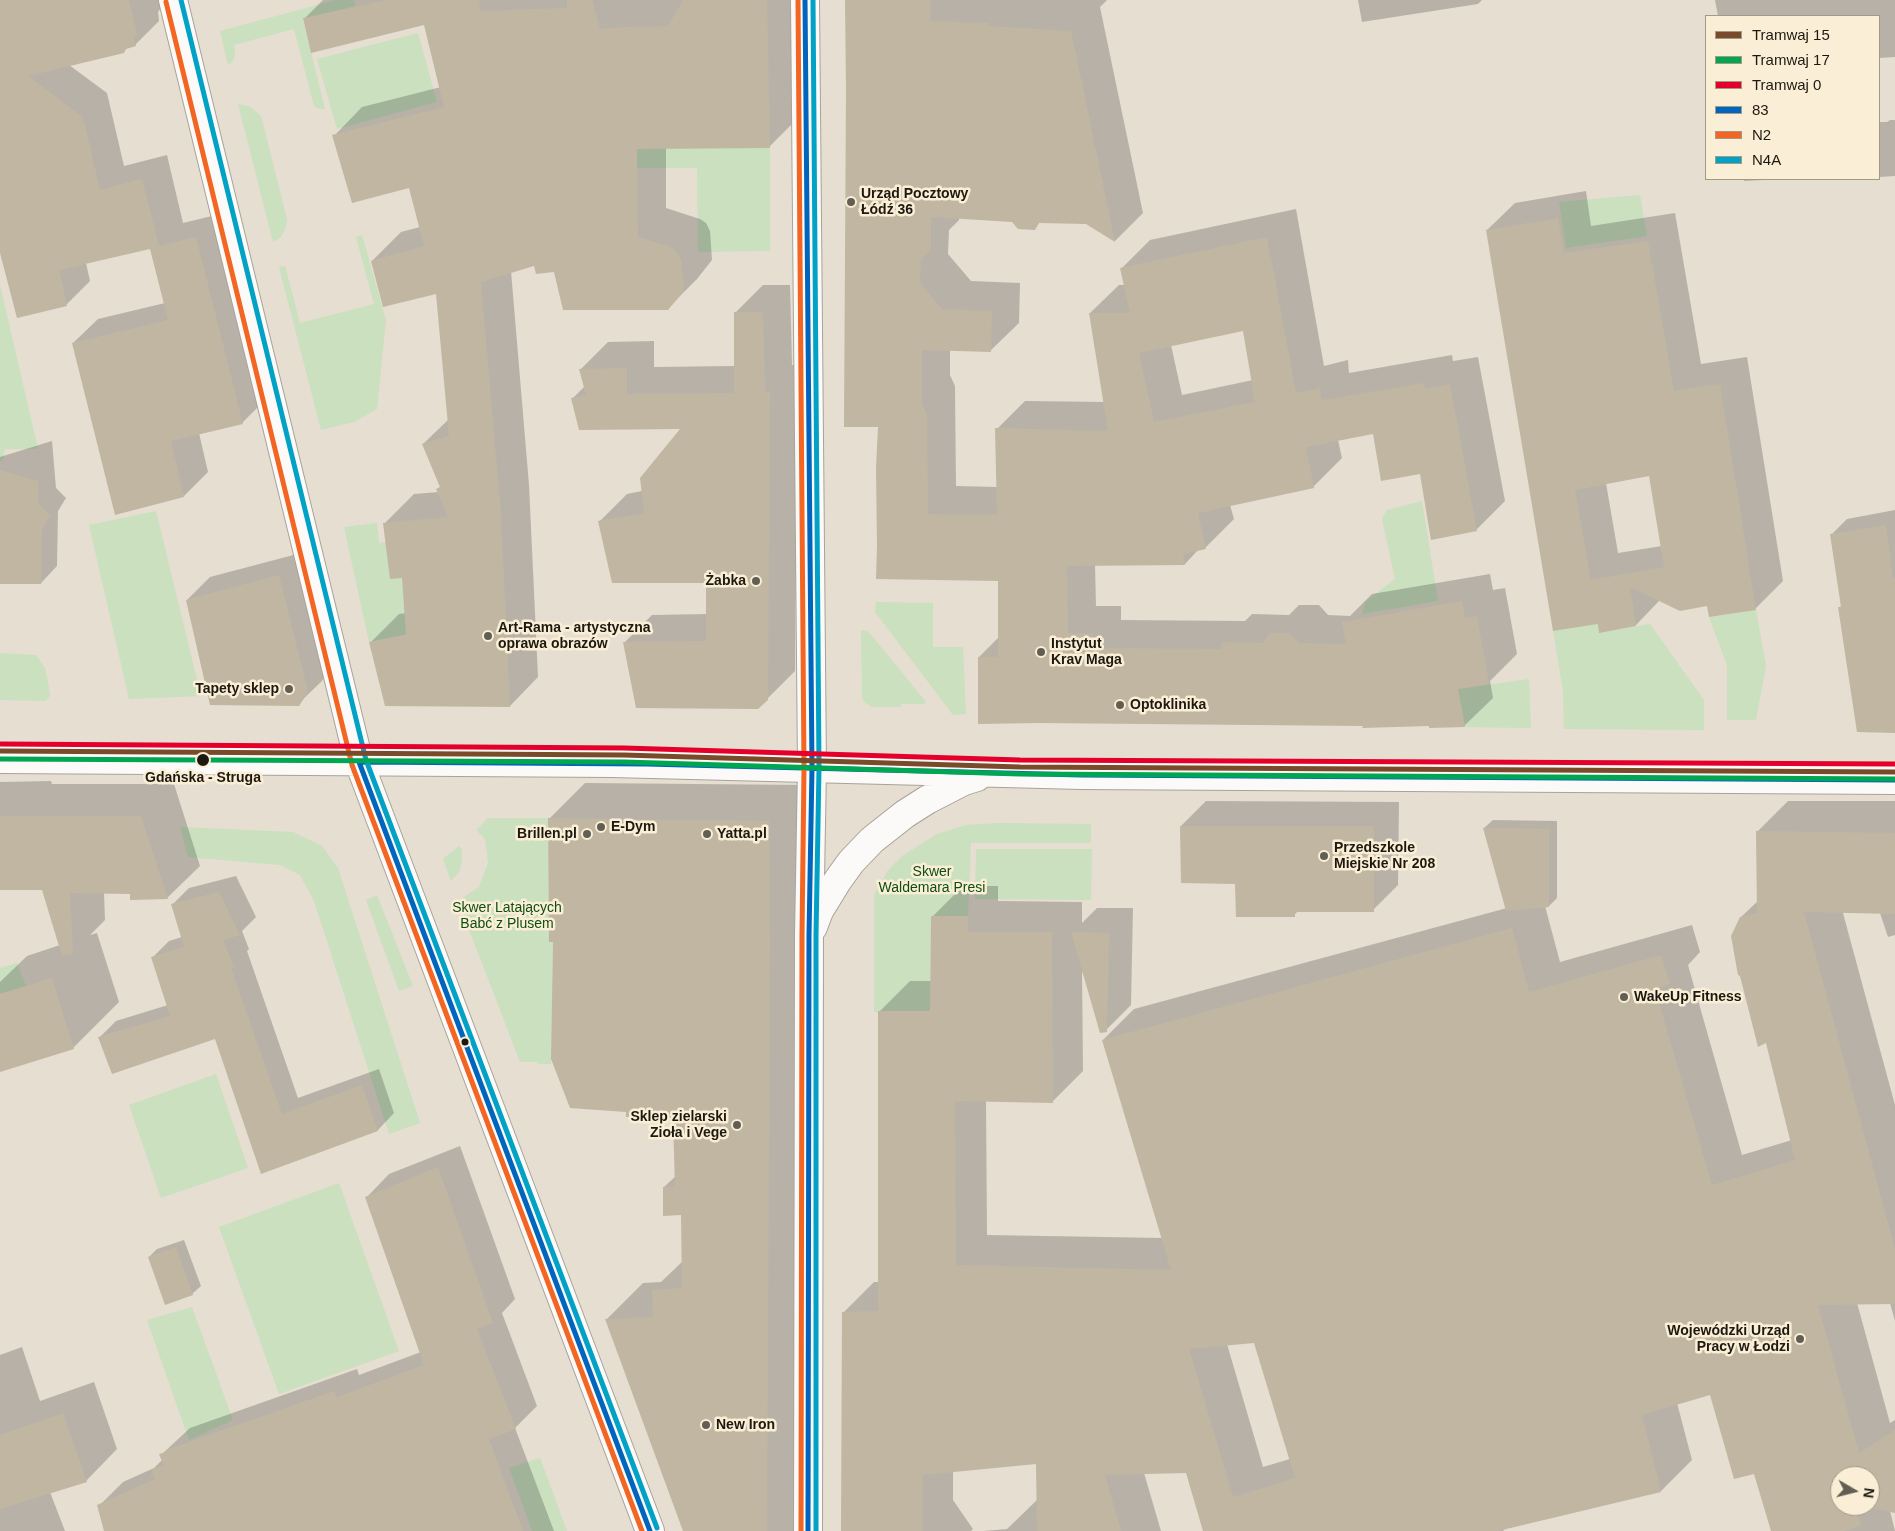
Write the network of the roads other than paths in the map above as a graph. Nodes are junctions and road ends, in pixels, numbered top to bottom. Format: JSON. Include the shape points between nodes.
{"nodes":[{"id":1,"x":172,"y":0,"type":"edge"},
{"id":2,"x":805,"y":0,"type":"edge"},
{"id":3,"x":0,"y":759,"type":"edge"},
{"id":4,"x":359,"y":762,"type":"junction"},
{"id":5,"x":812,"y":768,"type":"junction"},
{"id":6,"x":991,"y":774,"type":"junction"},
{"id":7,"x":1895,"y":780,"type":"edge"},
{"id":8,"x":809,"y":935,"type":"junction"},
{"id":9,"x":650,"y":1531,"type":"edge"},
{"id":10,"x":808,"y":1531,"type":"edge"}],
"edges":[{"from":1,"to":4,"type":"street"},
{"from":2,"to":5,"type":"street"},
{"from":3,"to":4,"type":"street"},
{"from":4,"to":5,"type":"street"},
{"from":4,"to":9,"type":"street"},
{"from":5,"to":6,"type":"street"},
{"from":5,"to":8,"type":"street"},
{"from":6,"to":7,"type":"street"},
{"from":6,"to":8,"type":"street","via":[[964,781],[927,800],[872,840],[838,880]]},
{"from":8,"to":10,"type":"street"}]}
